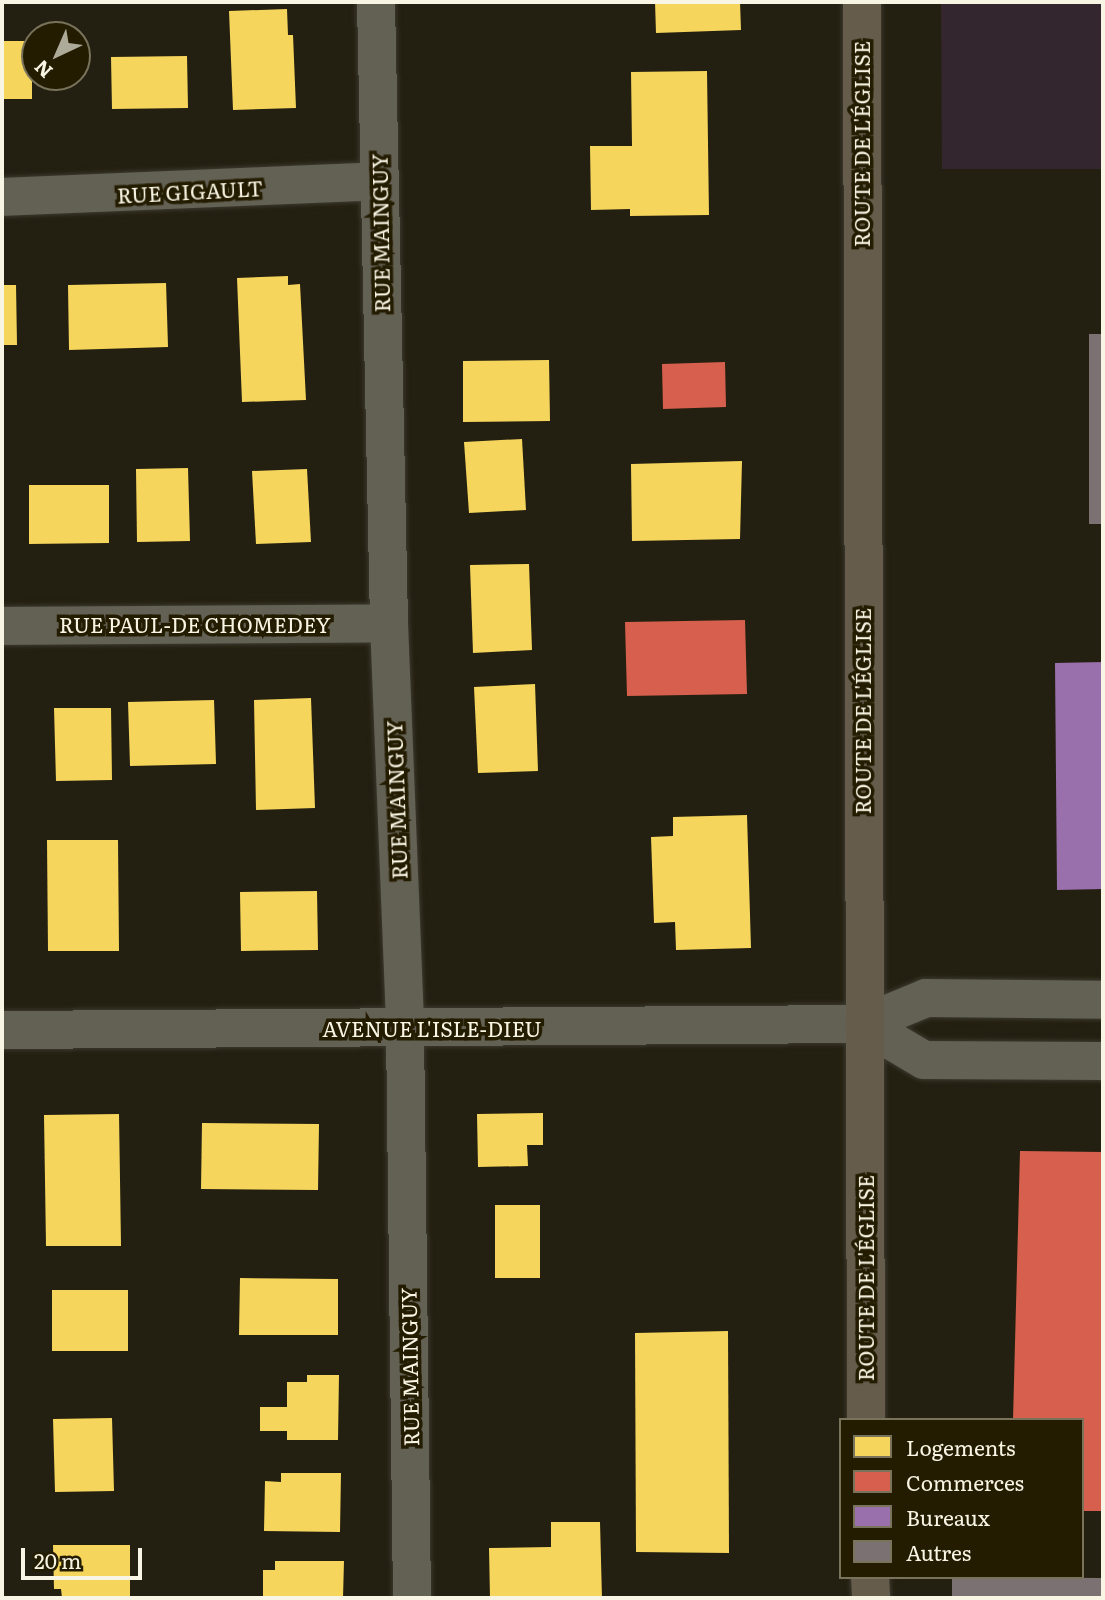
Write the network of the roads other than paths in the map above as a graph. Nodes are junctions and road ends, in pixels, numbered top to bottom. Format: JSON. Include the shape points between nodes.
{"nodes":[{"id":1,"x":376,"y":2,"type":"edge"},
{"id":2,"x":862,"y":2,"type":"edge"},
{"id":3,"x":378,"y":181,"type":"junction"},
{"id":4,"x":2,"y":197,"type":"edge"},
{"id":5,"x":389,"y":623,"type":"junction"},
{"id":6,"x":2,"y":626,"type":"edge"},
{"id":7,"x":1103,"y":1000,"type":"edge"},
{"id":8,"x":863,"y":1024,"type":"junction"},
{"id":9,"x":405,"y":1028,"type":"junction"},
{"id":10,"x":2,"y":1030,"type":"edge"},
{"id":11,"x":1103,"y":1061,"type":"edge"},
{"id":12,"x":866,"y":1418,"type":"edge"},
{"id":13,"x":870,"y":1579,"type":"edge"},
{"id":14,"x":412,"y":1598,"type":"edge"},
{"id":15,"x":871,"y":1598,"type":"edge"}],
"edges":[{"from":1,"to":3,"type":"street","name":"RUE MAINGUY"},
{"from":2,"to":8,"type":"main road","name":"ROUTE DE L'ÉGLISE"},
{"from":3,"to":4,"type":"street","name":"RUE GIGAULT"},
{"from":3,"to":5,"type":"street","name":"RUE MAINGUY"},
{"from":5,"to":6,"type":"street","name":"RUE PAUL-DE CHOMEDEY"},
{"from":5,"to":9,"type":"street","name":"RUE MAINGUY"},
{"from":7,"to":8,"type":"street","via":[[926,999]]},
{"from":8,"to":9,"type":"street","name":"AVENUE L'ISLE-DIEU"},
{"from":8,"to":11,"type":"street","via":[[924,1060]]},
{"from":8,"to":12,"type":"main road","name":"ROUTE DE L'ÉGLISE"},
{"from":9,"to":10,"type":"street","name":"AVENUE L'ISLE-DIEU"},
{"from":9,"to":14,"type":"street","name":"RUE MAINGUY"},
{"from":13,"to":15,"type":"main road"}]}
